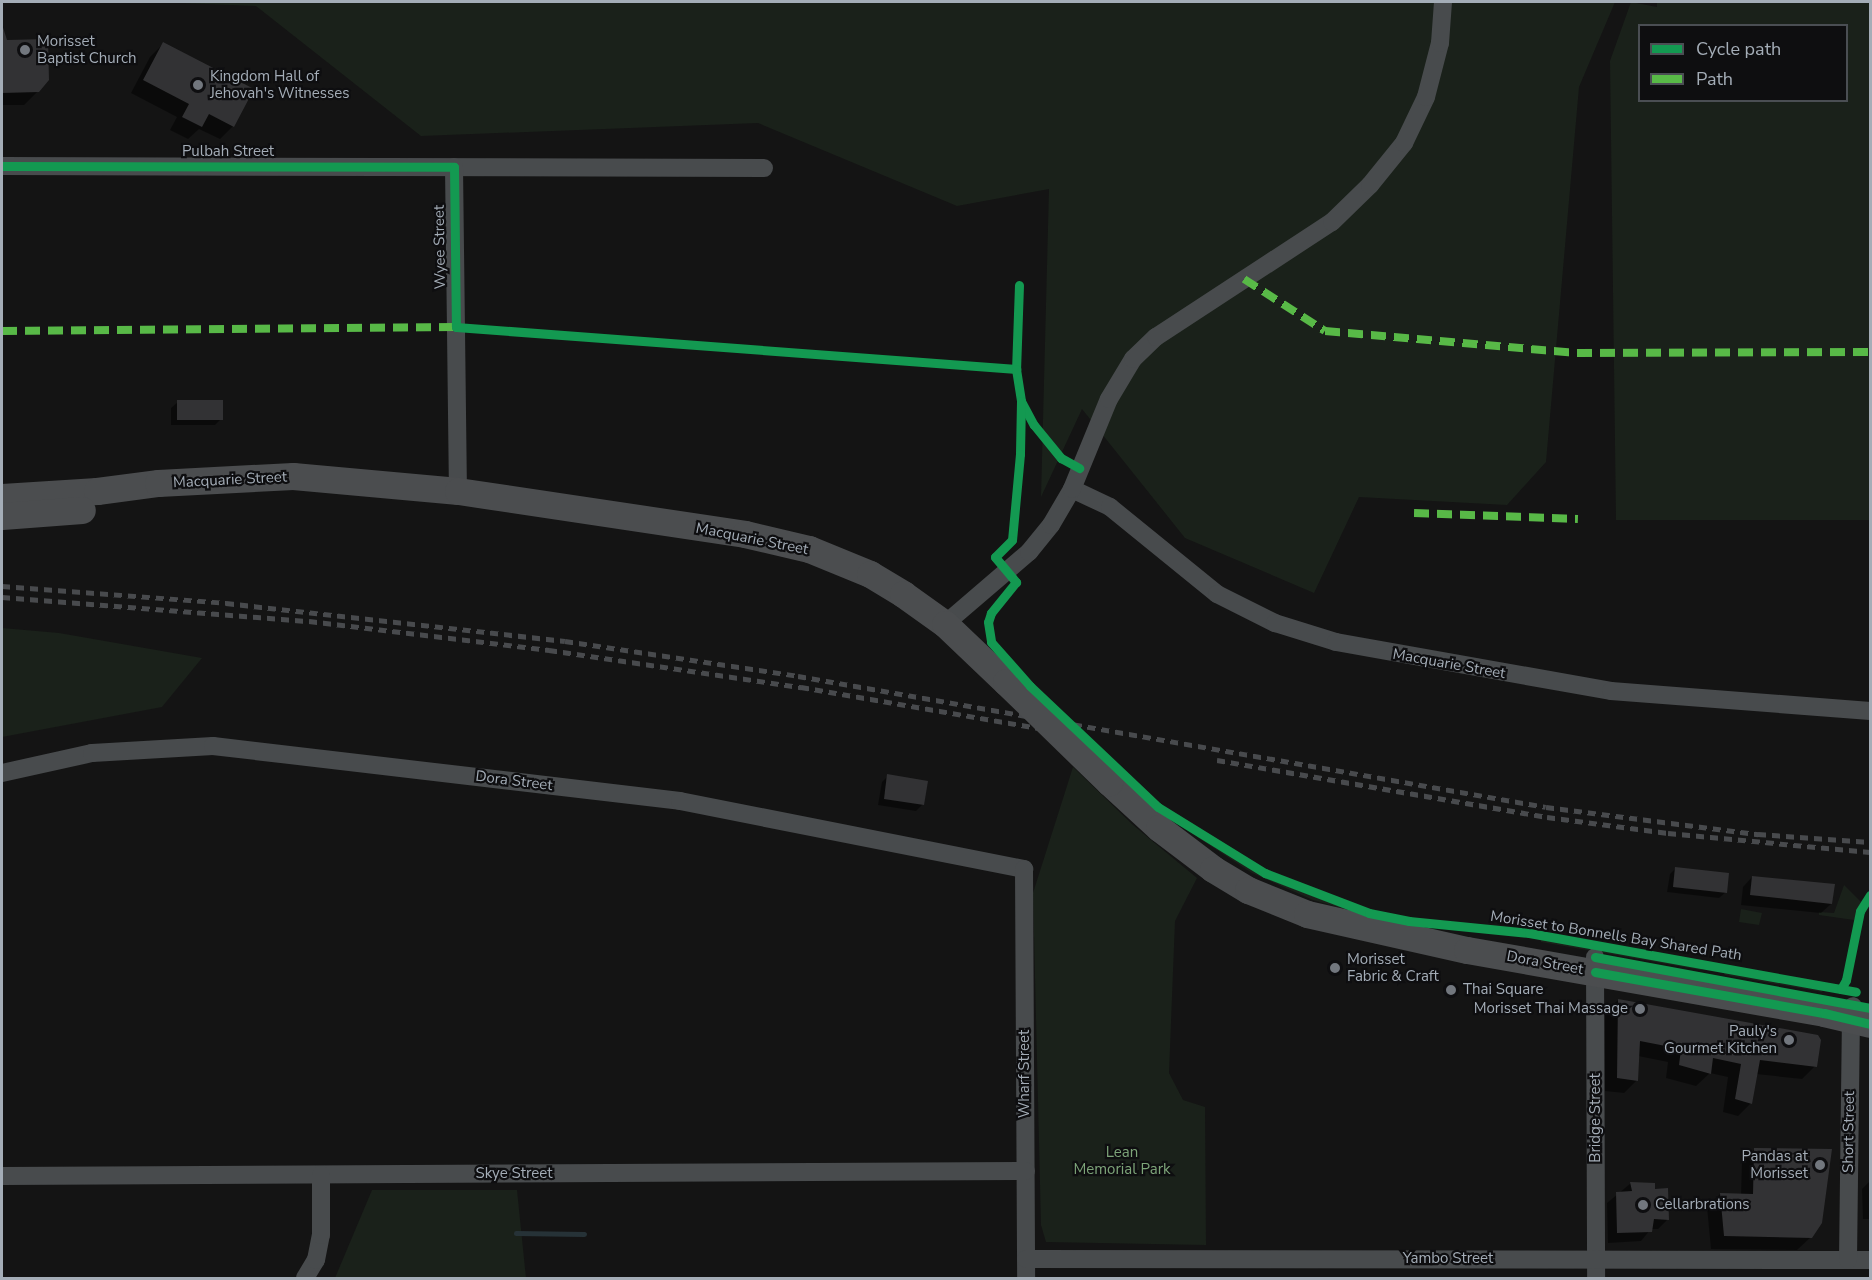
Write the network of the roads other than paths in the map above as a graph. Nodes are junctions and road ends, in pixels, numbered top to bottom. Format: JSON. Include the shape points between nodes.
{"nodes":[{"id":1,"x":1443,"y":2,"type":"edge"},
{"id":2,"x":2,"y":166,"type":"edge"},
{"id":3,"x":454,"y":167,"type":"junction"},
{"id":4,"x":764,"y":168,"type":"dead end"},
{"id":5,"x":1072,"y":489,"type":"junction"},
{"id":6,"x":458,"y":491,"type":"junction"},
{"id":7,"x":2,"y":497,"type":"edge"},
{"id":8,"x":2,"y":516,"type":"edge"},
{"id":9,"x":945,"y":624,"type":"junction"},
{"id":10,"x":1870,"y":711,"type":"edge"},
{"id":11,"x":2,"y":772,"type":"edge"},
{"id":12,"x":1024,"y":869,"type":"joint"},
{"id":13,"x":1213,"y":869,"type":"joint"},
{"id":14,"x":1595,"y":964,"type":"junction"},
{"id":15,"x":1861,"y":1014,"type":"edge"},
{"id":16,"x":1026,"y":1171,"type":"junction"},
{"id":17,"x":321,"y":1174,"type":"junction"},
{"id":18,"x":2,"y":1176,"type":"edge"},
{"id":19,"x":1026,"y":1259,"type":"junction"},
{"id":20,"x":1596,"y":1259,"type":"junction"},
{"id":21,"x":1848,"y":1260,"type":"junction"},
{"id":22,"x":1870,"y":1260,"type":"edge"},
{"id":23,"x":305,"y":1278,"type":"edge"},
{"id":24,"x":1026,"y":1278,"type":"edge"},
{"id":25,"x":1596,"y":1278,"type":"edge"}],
"edges":[{"from":1,"to":5,"type":"street","via":[[1440,43],[1426,97],[1404,143],[1370,185],[1332,222],[1156,337],[1133,359],[1109,399]]},
{"from":2,"to":3,"type":"street","name":"Pulbah Street"},
{"from":3,"to":4,"type":"street","name":"Pulbah Street"},
{"from":3,"to":6,"type":"street","name":"Wyee Street"},
{"from":5,"to":9,"type":"street","via":[[1029,552]]},
{"from":5,"to":10,"type":"street","name":"Macquarie Street","via":[[1110,507],[1227,599],[1275,622],[1336,642],[1611,691]]},
{"from":6,"to":7,"type":"main road","name":"Macquarie Street","via":[[293,476]]},
{"from":6,"to":8,"type":"main road","name":"Macquarie Street","via":[[275,490]]},
{"from":6,"to":9,"type":"main road","name":"Macquarie Street","via":[[745,534],[809,549],[870,574]]},
{"from":9,"to":13,"type":"main road","name":"Macquarie Street","bridge":true,"via":[[1159,828]]},
{"from":11,"to":12,"type":"street","name":"Dora Street","via":[[92,753],[213,746],[680,801]]},
{"from":12,"to":16,"type":"street","name":"Wharf Street"},
{"from":13,"to":14,"type":"main road","name":"Dora Street","via":[[1284,906],[1362,927],[1467,950]]},
{"from":14,"to":15,"type":"main road","name":"Dora Street"},
{"from":14,"to":20,"type":"street","name":"Bridge Street"},
{"from":15,"to":21,"type":"street","name":"Short Street"},
{"from":16,"to":17,"type":"street","name":"Skye Street"},
{"from":16,"to":19,"type":"street","name":"Wharf Street"},
{"from":17,"to":18,"type":"street","name":"Skye Street"},
{"from":17,"to":23,"type":"street","via":[[321,1235],[316,1260]]},
{"from":19,"to":20,"type":"street","name":"Yambo Street"},
{"from":19,"to":24,"type":"street","name":"Wharf Street"},
{"from":20,"to":21,"type":"street","name":"Yambo Street"},
{"from":20,"to":25,"type":"street","name":"Bridge Street"},
{"from":21,"to":22,"type":"street","name":"Yambo Street"}]}
